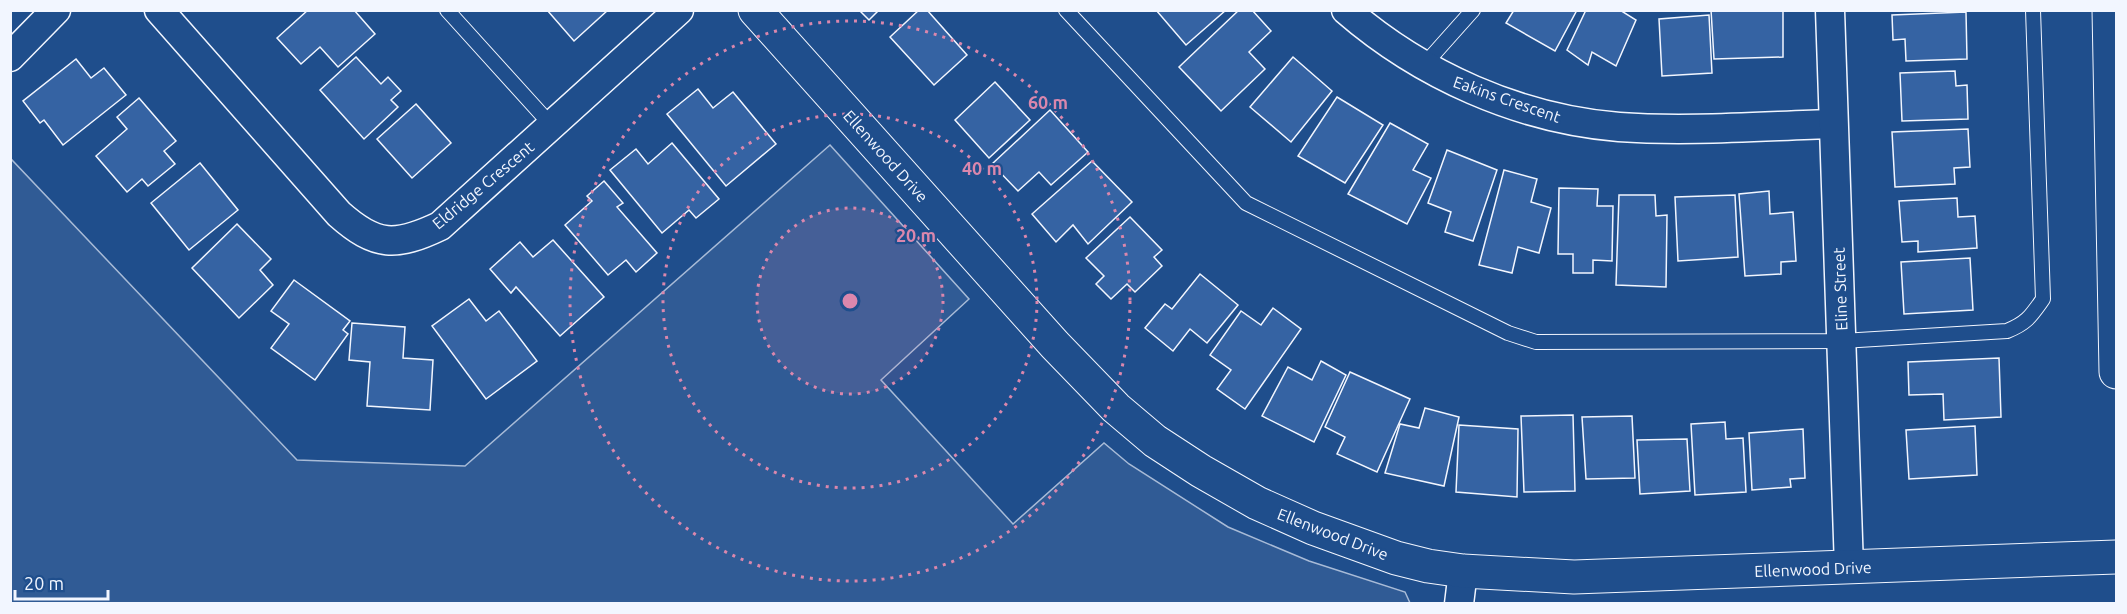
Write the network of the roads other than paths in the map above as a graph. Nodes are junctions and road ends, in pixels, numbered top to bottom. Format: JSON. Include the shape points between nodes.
{"nodes":[{"id":1,"x":56,"y":10,"type":"edge"},
{"id":2,"x":159,"y":10,"type":"edge"},
{"id":3,"x":447,"y":10,"type":"edge"},
{"id":4,"x":679,"y":10,"type":"edge"},
{"id":5,"x":755,"y":10,"type":"edge"},
{"id":6,"x":1066,"y":10,"type":"edge"},
{"id":7,"x":1346,"y":10,"type":"edge"},
{"id":8,"x":1473,"y":10,"type":"edge"},
{"id":9,"x":1830,"y":10,"type":"edge"},
{"id":10,"x":2033,"y":10,"type":"edge"},
{"id":11,"x":2109,"y":10,"type":"edge"},
{"id":12,"x":39,"y":21,"type":"edge"},
{"id":13,"x":177,"y":23,"type":"edge"},
{"id":14,"x":10,"y":57,"type":"edge"},
{"id":15,"x":1424,"y":65,"type":"junction"},
{"id":16,"x":1833,"y":124,"type":"junction"},
{"id":17,"x":552,"y":126,"type":"junction"},
{"id":18,"x":1842,"y":341,"type":"junction"},
{"id":19,"x":2116,"y":372,"type":"edge"},
{"id":20,"x":2116,"y":557,"type":"edge"},
{"id":21,"x":1850,"y":568,"type":"junction"},
{"id":22,"x":1463,"y":572,"type":"junction"},
{"id":23,"x":1459,"y":603,"type":"edge"}],
"edges":[{"from":1,"to":12,"type":"street"},
{"from":2,"to":13,"type":"street","name":"Eldridge Crescent"},
{"from":3,"to":17,"type":"lane"},
{"from":4,"to":17,"type":"street","name":"Eldridge Crescent"},
{"from":5,"to":22,"type":"street","name":"Ellenwood Drive","via":[[1055,345],[1116,408],[1155,441],[1257,503],[1313,528],[1396,558]]},
{"from":6,"to":18,"type":"lane","via":[[1246,203],[1508,333],[1536,342]]},
{"from":7,"to":15,"type":"street","name":"Eakins Crescent","via":[[1384,41]]},
{"from":8,"to":15,"type":"lane"},
{"from":9,"to":16,"type":"street","name":"Eline Street"},
{"from":10,"to":18,"type":"lane","via":[[2043,299],[2029,320],[2007,331]]},
{"from":11,"to":19,"type":"street"},
{"from":12,"to":14,"type":"street"},
{"from":13,"to":17,"type":"street","name":"Eldridge Crescent","via":[[339,214],[353,227],[380,240],[408,240],[440,226]]},
{"from":15,"to":16,"type":"street","name":"Eakins Crescent","via":[[1492,97],[1580,122],[1658,128]]},
{"from":16,"to":18,"type":"street","name":"Eline Street"},
{"from":18,"to":21,"type":"street","name":"Eline Street"},
{"from":20,"to":21,"type":"street","name":"Ellenwood Drive"},
{"from":21,"to":22,"type":"street","name":"Ellenwood Drive","via":[[1574,577]]},
{"from":22,"to":23,"type":"street"}]}
